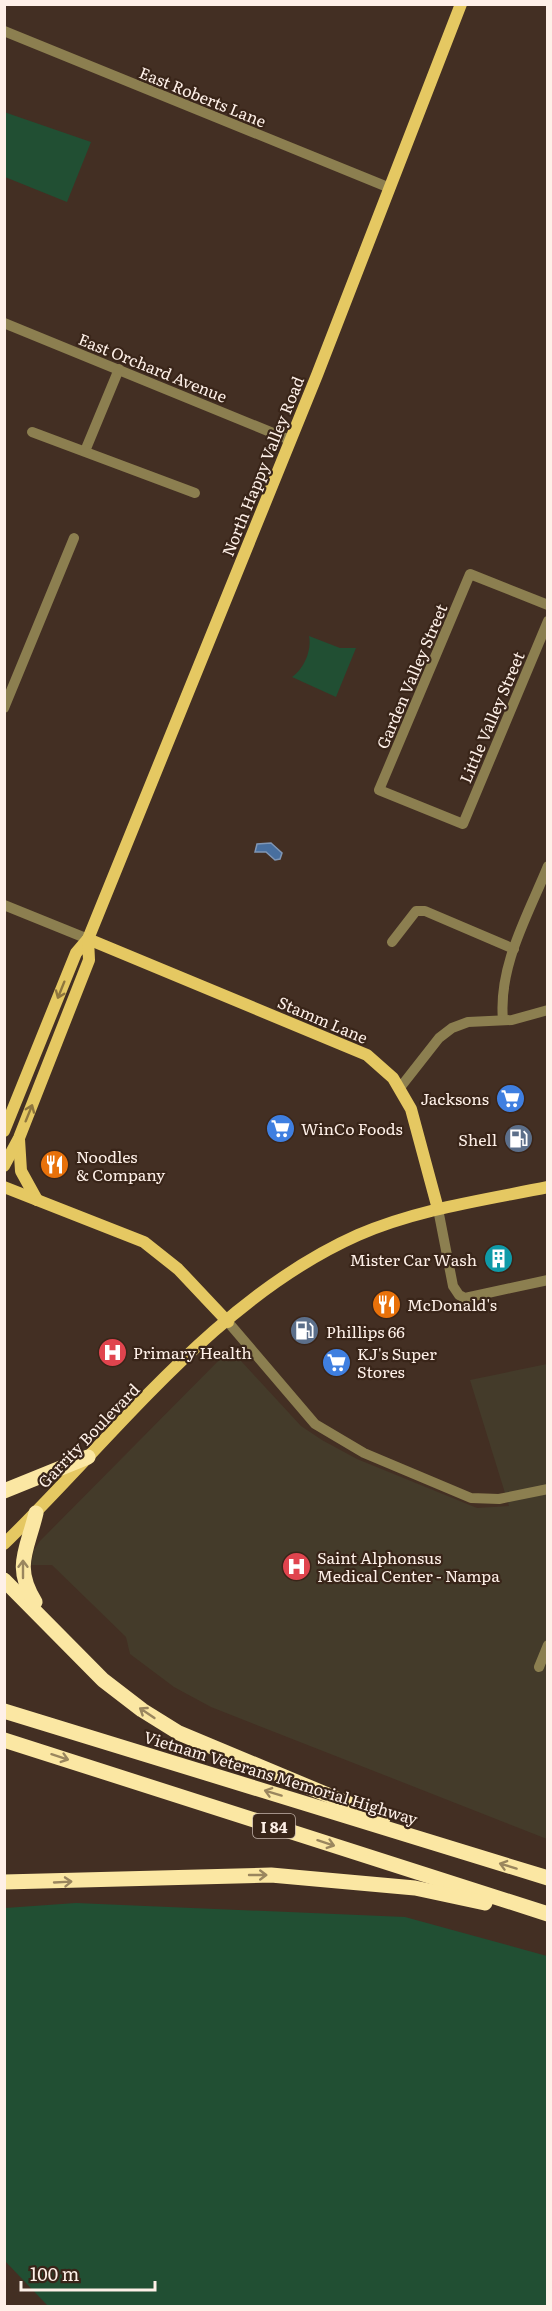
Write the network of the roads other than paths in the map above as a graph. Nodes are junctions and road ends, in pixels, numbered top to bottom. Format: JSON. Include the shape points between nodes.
{"nodes":[{"id":1,"x":462,"y":4,"type":"edge"},
{"id":2,"x":4,"y":31,"type":"edge"},
{"id":3,"x":390,"y":188,"type":"junction"},
{"id":4,"x":4,"y":323,"type":"edge"},
{"id":5,"x":119,"y":369,"type":"junction"},
{"id":6,"x":32,"y":432,"type":"dead end"},
{"id":7,"x":290,"y":440,"type":"junction"},
{"id":8,"x":85,"y":451,"type":"junction"},
{"id":9,"x":195,"y":493,"type":"dead end"},
{"id":10,"x":74,"y":538,"type":"dead end"},
{"id":11,"x":548,"y":605,"type":"edge"},
{"id":12,"x":548,"y":621,"type":"edge"},
{"id":13,"x":4,"y":708,"type":"edge"},
{"id":14,"x":463,"y":824,"type":"joint"},
{"id":15,"x":548,"y":866,"type":"edge"},
{"id":16,"x":4,"y":905,"type":"edge"},
{"id":17,"x":88,"y":939,"type":"junction"},
{"id":18,"x":392,"y":942,"type":"dead end"},
{"id":19,"x":514,"y":949,"type":"junction"},
{"id":20,"x":548,"y":1010,"type":"edge"},
{"id":21,"x":503,"y":1020,"type":"junction"},
{"id":22,"x":399,"y":1089,"type":"junction"},
{"id":23,"x":4,"y":1131,"type":"edge"},
{"id":24,"x":19,"y":1138,"type":"junction"},
{"id":25,"x":4,"y":1166,"type":"edge"},
{"id":26,"x":4,"y":1187,"type":"edge"},
{"id":27,"x":548,"y":1187,"type":"edge"},
{"id":28,"x":37,"y":1200,"type":"junction"},
{"id":29,"x":438,"y":1209,"type":"junction"},
{"id":30,"x":548,"y":1280,"type":"edge"},
{"id":31,"x":228,"y":1322,"type":"junction"},
{"id":32,"x":88,"y":1457,"type":"junction"},
{"id":33,"x":548,"y":1489,"type":"edge"},
{"id":34,"x":4,"y":1491,"type":"edge"},
{"id":35,"x":36,"y":1514,"type":"junction"},
{"id":36,"x":4,"y":1544,"type":"edge"},
{"id":37,"x":4,"y":1580,"type":"edge"},
{"id":38,"x":46,"y":1620,"type":"junction"},
{"id":39,"x":548,"y":1645,"type":"edge"},
{"id":40,"x":539,"y":1667,"type":"dead end"},
{"id":41,"x":4,"y":1711,"type":"edge"},
{"id":42,"x":4,"y":1740,"type":"edge"},
{"id":43,"x":469,"y":1854,"type":"junction"},
{"id":44,"x":548,"y":1878,"type":"edge"},
{"id":45,"x":4,"y":1882,"type":"edge"},
{"id":46,"x":546,"y":1914,"type":"edge"}],
"edges":[{"from":1,"to":3,"type":"main road","name":"North Happy Valley Road"},
{"from":2,"to":3,"type":"street","name":"East Roberts Lane"},
{"from":3,"to":7,"type":"main road","name":"North Happy Valley Road"},
{"from":4,"to":5,"type":"street","name":"East Orchard Avenue"},
{"from":5,"to":7,"type":"street","name":"East Orchard Avenue"},
{"from":5,"to":8,"type":"street"},
{"from":6,"to":8,"type":"street"},
{"from":7,"to":17,"type":"main road","name":"North Happy Valley Road"},
{"from":8,"to":9,"type":"street"},
{"from":10,"to":13,"type":"street"},
{"from":11,"to":14,"type":"street","name":"Garden Valley Street","via":[[470,574],[379,790]]},
{"from":12,"to":14,"type":"street","name":"Little Valley Street"},
{"from":15,"to":19,"type":"street"},
{"from":16,"to":17,"type":"street","name":"Stamm Lane"},
{"from":17,"to":22,"type":"main road","name":"Stamm Lane","via":[[368,1055]]},
{"from":17,"to":23,"type":"main road","name":"North Happy Valley Road","one_way":true,"via":[[76,953]]},
{"from":24,"to":17,"type":"main road","name":"North Happy Valley Road","one_way":true,"via":[[89,960]]},
{"from":18,"to":19,"type":"street","via":[[416,911],[425,911]]},
{"from":19,"to":21,"type":"street","via":[[501,1001]]},
{"from":20,"to":21,"type":"street"},
{"from":21,"to":22,"type":"street","via":[[468,1022],[452,1028]]},
{"from":22,"to":29,"type":"main road","name":"Stamm Lane","via":[[411,1109]]},
{"from":24,"to":25,"type":"main road","name":"North Happy Valley Road"},
{"from":24,"to":28,"type":"main road","via":[[21,1171]]},
{"from":26,"to":28,"type":"main road"},
{"from":27,"to":29,"type":"main road","name":"Garrity Boulevard"},
{"from":28,"to":31,"type":"main road","via":[[144,1242],[178,1269]]},
{"from":29,"to":30,"type":"street","name":"Stamm Lane","via":[[452,1281],[459,1295],[465,1298]]},
{"from":29,"to":31,"type":"main road","name":"Garrity Boulevard","via":[[359,1235],[324,1252],[266,1288]]},
{"from":31,"to":32,"type":"main road","name":"Garrity Boulevard","via":[[178,1366]]},
{"from":31,"to":33,"type":"street","via":[[315,1424],[364,1454],[471,1498],[499,1499]]},
{"from":32,"to":34,"type":"highway"},
{"from":32,"to":35,"type":"main road","name":"Garrity Boulevard"},
{"from":35,"to":36,"type":"main road","name":"Garrity Boulevard"},
{"from":38,"to":35,"type":"highway","one_way":true,"via":[[24,1584],[22,1568]]},
{"from":37,"to":38,"type":"highway"},
{"from":43,"to":38,"type":"highway","one_way":true,"via":[[179,1733],[103,1680]]},
{"from":39,"to":40,"type":"street"},
{"from":43,"to":41,"type":"highway","name":"Vietnam Veterans Memorial Highway","number":"I 84","one_way":true},
{"from":42,"to":46,"type":"highway","number":"I 84","one_way":true},
{"from":44,"to":43,"type":"highway","name":"Vietnam Veterans Memorial Highway","number":"I 84","one_way":true},
{"from":45,"to":46,"type":"highway","one_way":true,"via":[[271,1875],[415,1888]]}]}
